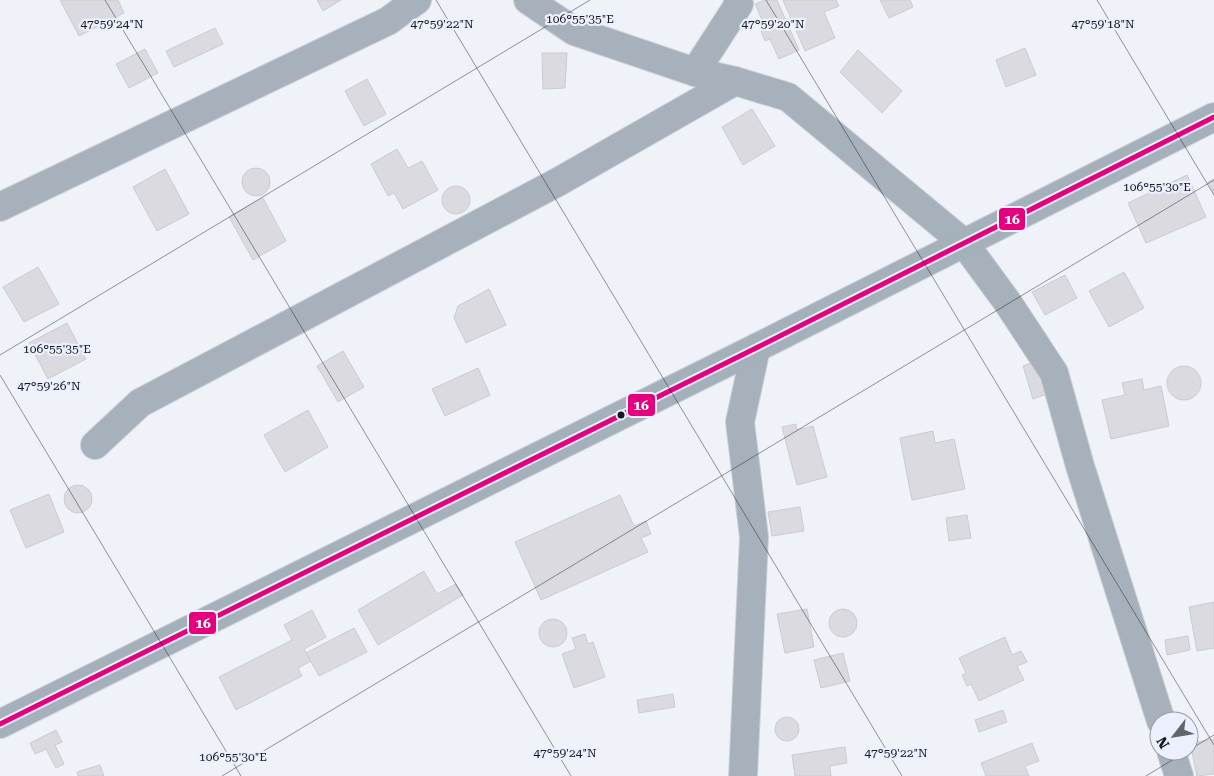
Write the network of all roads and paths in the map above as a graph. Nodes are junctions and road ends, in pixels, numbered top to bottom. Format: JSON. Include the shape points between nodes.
{"nodes":[{"id":1,"x":417,"y":0,"type":"edge"},
{"id":2,"x":528,"y":0,"type":"edge"},
{"id":3,"x":738,"y":0,"type":"edge"},
{"id":4,"x":695,"y":72,"type":"junction"},
{"id":5,"x":735,"y":81,"type":"junction"},
{"id":6,"x":1214,"y":117,"type":"edge"},
{"id":7,"x":0,"y":207,"type":"edge"},
{"id":8,"x":964,"y":243,"type":"junction"},
{"id":9,"x":756,"y":348,"type":"junction"},
{"id":10,"x":95,"y":445,"type":"dead end"},
{"id":11,"x":1158,"y":711,"type":"edge"},
{"id":12,"x":0,"y":724,"type":"edge"},
{"id":13,"x":1174,"y":761,"type":"edge"},
{"id":14,"x":743,"y":776,"type":"edge"},
{"id":15,"x":1179,"y":776,"type":"edge"}],
"edges":[{"from":1,"to":7,"type":"street","via":[[388,21]]},
{"from":2,"to":4,"type":"street","via":[[574,31]]},
{"from":3,"to":4,"type":"street","via":[[739,4]]},
{"from":4,"to":5,"type":"street"},
{"from":5,"to":8,"type":"street","via":[[788,97]]},
{"from":5,"to":10,"type":"street","via":[[558,182],[140,403]]},
{"from":6,"to":8,"type":"main road"},
{"from":8,"to":9,"type":"main road"},
{"from":8,"to":11,"type":"street","via":[[1008,302],[1054,373]]},
{"from":9,"to":12,"type":"main road"},
{"from":9,"to":14,"type":"street","via":[[740,422],[754,537]]},
{"from":13,"to":15,"type":"street"}]}
